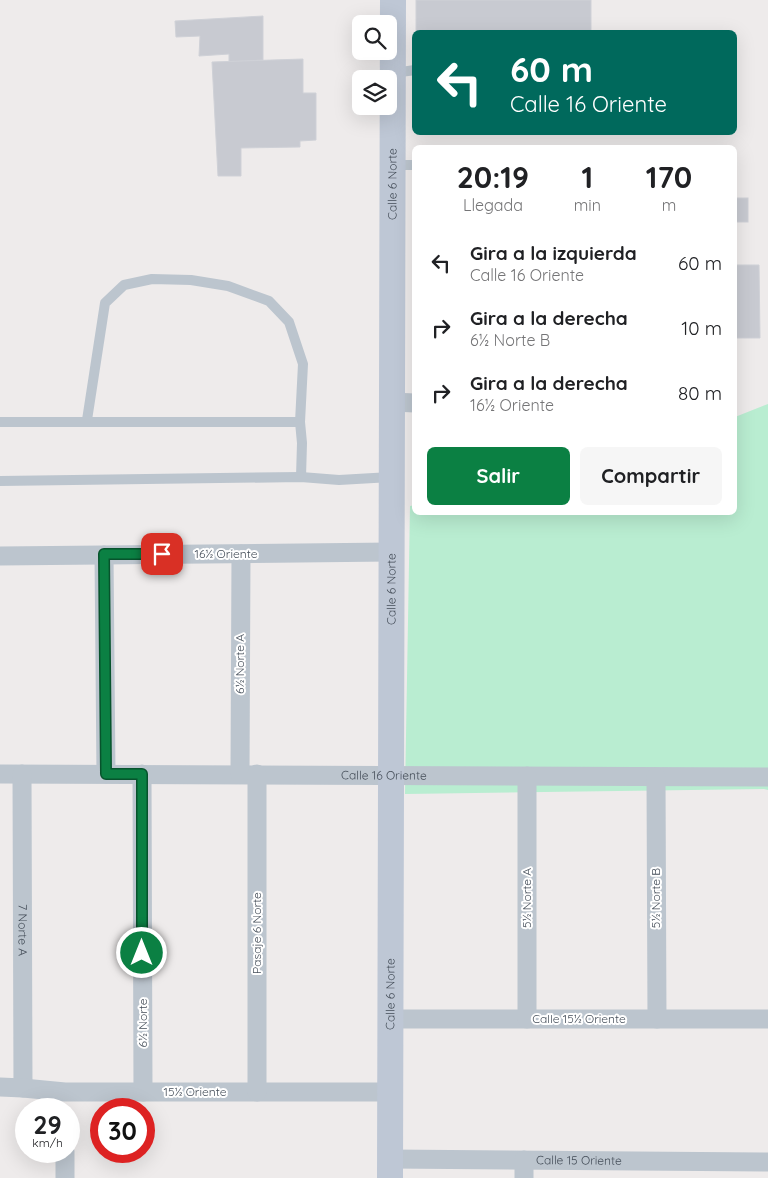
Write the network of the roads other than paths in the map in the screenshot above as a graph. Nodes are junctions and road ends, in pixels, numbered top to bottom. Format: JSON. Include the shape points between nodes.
{"nodes":[{"id":1,"x":393,"y":0,"type":"edge"},
{"id":2,"x":404,"y":72,"type":"edge"},
{"id":3,"x":404,"y":165,"type":"edge"},
{"id":4,"x":403,"y":402,"type":"edge"},
{"id":5,"x":87,"y":420,"type":"junction"},
{"id":6,"x":0,"y":422,"type":"edge"},
{"id":7,"x":300,"y":422,"type":"junction"},
{"id":8,"x":301,"y":477,"type":"junction"},
{"id":9,"x":391,"y":477,"type":"junction"},
{"id":10,"x":0,"y":480,"type":"edge"},
{"id":11,"x":391,"y":552,"type":"junction"},
{"id":12,"x":104,"y":554,"type":"junction"},
{"id":13,"x":241,"y":554,"type":"junction"},
{"id":14,"x":0,"y":556,"type":"edge"},
{"id":15,"x":0,"y":774,"type":"edge"},
{"id":16,"x":22,"y":774,"type":"junction"},
{"id":17,"x":106,"y":774,"type":"junction"},
{"id":18,"x":142,"y":774,"type":"junction"},
{"id":19,"x":248,"y":774,"type":"junction"},
{"id":20,"x":391,"y":776,"type":"junction"},
{"id":21,"x":528,"y":776,"type":"junction"},
{"id":22,"x":656,"y":777,"type":"junction"},
{"id":23,"x":768,"y":777,"type":"edge"},
{"id":24,"x":768,"y":1018,"type":"edge"},
{"id":25,"x":390,"y":1019,"type":"junction"},
{"id":26,"x":527,"y":1019,"type":"junction"},
{"id":27,"x":657,"y":1019,"type":"junction"},
{"id":28,"x":0,"y":1087,"type":"edge"},
{"id":29,"x":23,"y":1088,"type":"junction"},
{"id":30,"x":143,"y":1092,"type":"junction"},
{"id":31,"x":257,"y":1092,"type":"junction"},
{"id":32,"x":390,"y":1092,"type":"junction"},
{"id":33,"x":55,"y":1098,"type":"edge"},
{"id":34,"x":80,"y":1099,"type":"edge"},
{"id":35,"x":768,"y":1162,"type":"edge"},
{"id":36,"x":65,"y":1163,"type":"edge"},
{"id":37,"x":390,"y":1169,"type":"edge"},
{"id":38,"x":524,"y":1169,"type":"edge"},
{"id":39,"x":655,"y":1170,"type":"edge"},
{"id":40,"x":65,"y":1178,"type":"edge"}],
"edges":[{"from":1,"to":2,"type":"street","name":"Calle 6 Norte"},
{"from":2,"to":3,"type":"street","name":"Calle 6 Norte"},
{"from":3,"to":4,"type":"street","name":"Calle 6 Norte"},
{"from":4,"to":9,"type":"street","name":"Calle 6 Norte"},
{"from":5,"to":6,"type":"lane"},
{"from":5,"to":7,"type":"lane"},
{"from":5,"to":7,"type":"lane","via":[[105,303],[124,285],[152,279],[191,280],[228,286],[269,301],[289,322],[303,364]]},
{"from":7,"to":8,"type":"lane"},
{"from":8,"to":9,"type":"lane","via":[[339,480]]},
{"from":8,"to":10,"type":"lane"},
{"from":9,"to":11,"type":"street","name":"Calle 6 Norte"},
{"from":11,"to":13,"type":"street","name":"16½ Oriente"},
{"from":11,"to":20,"type":"street","name":"Calle 6 Norte"},
{"from":12,"to":13,"type":"street","name":"16½ Oriente"},
{"from":12,"to":14,"type":"street","name":"16½ Oriente"},
{"from":12,"to":17,"type":"street"},
{"from":13,"to":19,"type":"street","name":"6½ Norte A"},
{"from":15,"to":16,"type":"street","name":"Calle 16 Oriente"},
{"from":16,"to":17,"type":"street","name":"Calle 16 Oriente"},
{"from":16,"to":29,"type":"street","name":"7 Norte A"},
{"from":17,"to":18,"type":"street","name":"Calle 16 Oriente"},
{"from":18,"to":19,"type":"street","name":"Calle 16 Oriente"},
{"from":18,"to":30,"type":"street","name":"6½ Norte"},
{"from":19,"to":20,"type":"street","name":"Calle 16 Oriente"},
{"from":19,"to":31,"type":"street","name":"Pasaje 6 Norte"},
{"from":20,"to":21,"type":"street","name":"Calle 16 Oriente"},
{"from":20,"to":25,"type":"street","name":"Calle 6 Norte"},
{"from":21,"to":22,"type":"street","name":"Calle 16 Oriente"},
{"from":21,"to":26,"type":"street","name":"5½ Norte A"},
{"from":22,"to":23,"type":"street","name":"Calle 16 Oriente"},
{"from":22,"to":27,"type":"street","name":"5½ Norte B"},
{"from":24,"to":27,"type":"street","name":"Calle 15½ Oriente"},
{"from":25,"to":26,"type":"street","name":"Calle 15½ Oriente"},
{"from":25,"to":32,"type":"street","name":"Calle 6 Norte"},
{"from":26,"to":27,"type":"street","name":"Calle 15½ Oriente"},
{"from":28,"to":29,"type":"street","name":"15½ Oriente"},
{"from":29,"to":33,"type":"street","name":"15½ Oriente"},
{"from":30,"to":31,"type":"street","name":"15½ Oriente"},
{"from":30,"to":34,"type":"street","name":"15½ Oriente"},
{"from":31,"to":32,"type":"street","name":"15½ Oriente"},
{"from":32,"to":37,"type":"street","name":"Calle 6 Norte"},
{"from":35,"to":39,"type":"street","name":"Calle 15 Oriente"},
{"from":36,"to":40,"type":"street"},
{"from":37,"to":38,"type":"street","name":"Calle 15 Oriente"},
{"from":38,"to":39,"type":"street","name":"Calle 15 Oriente"}]}
